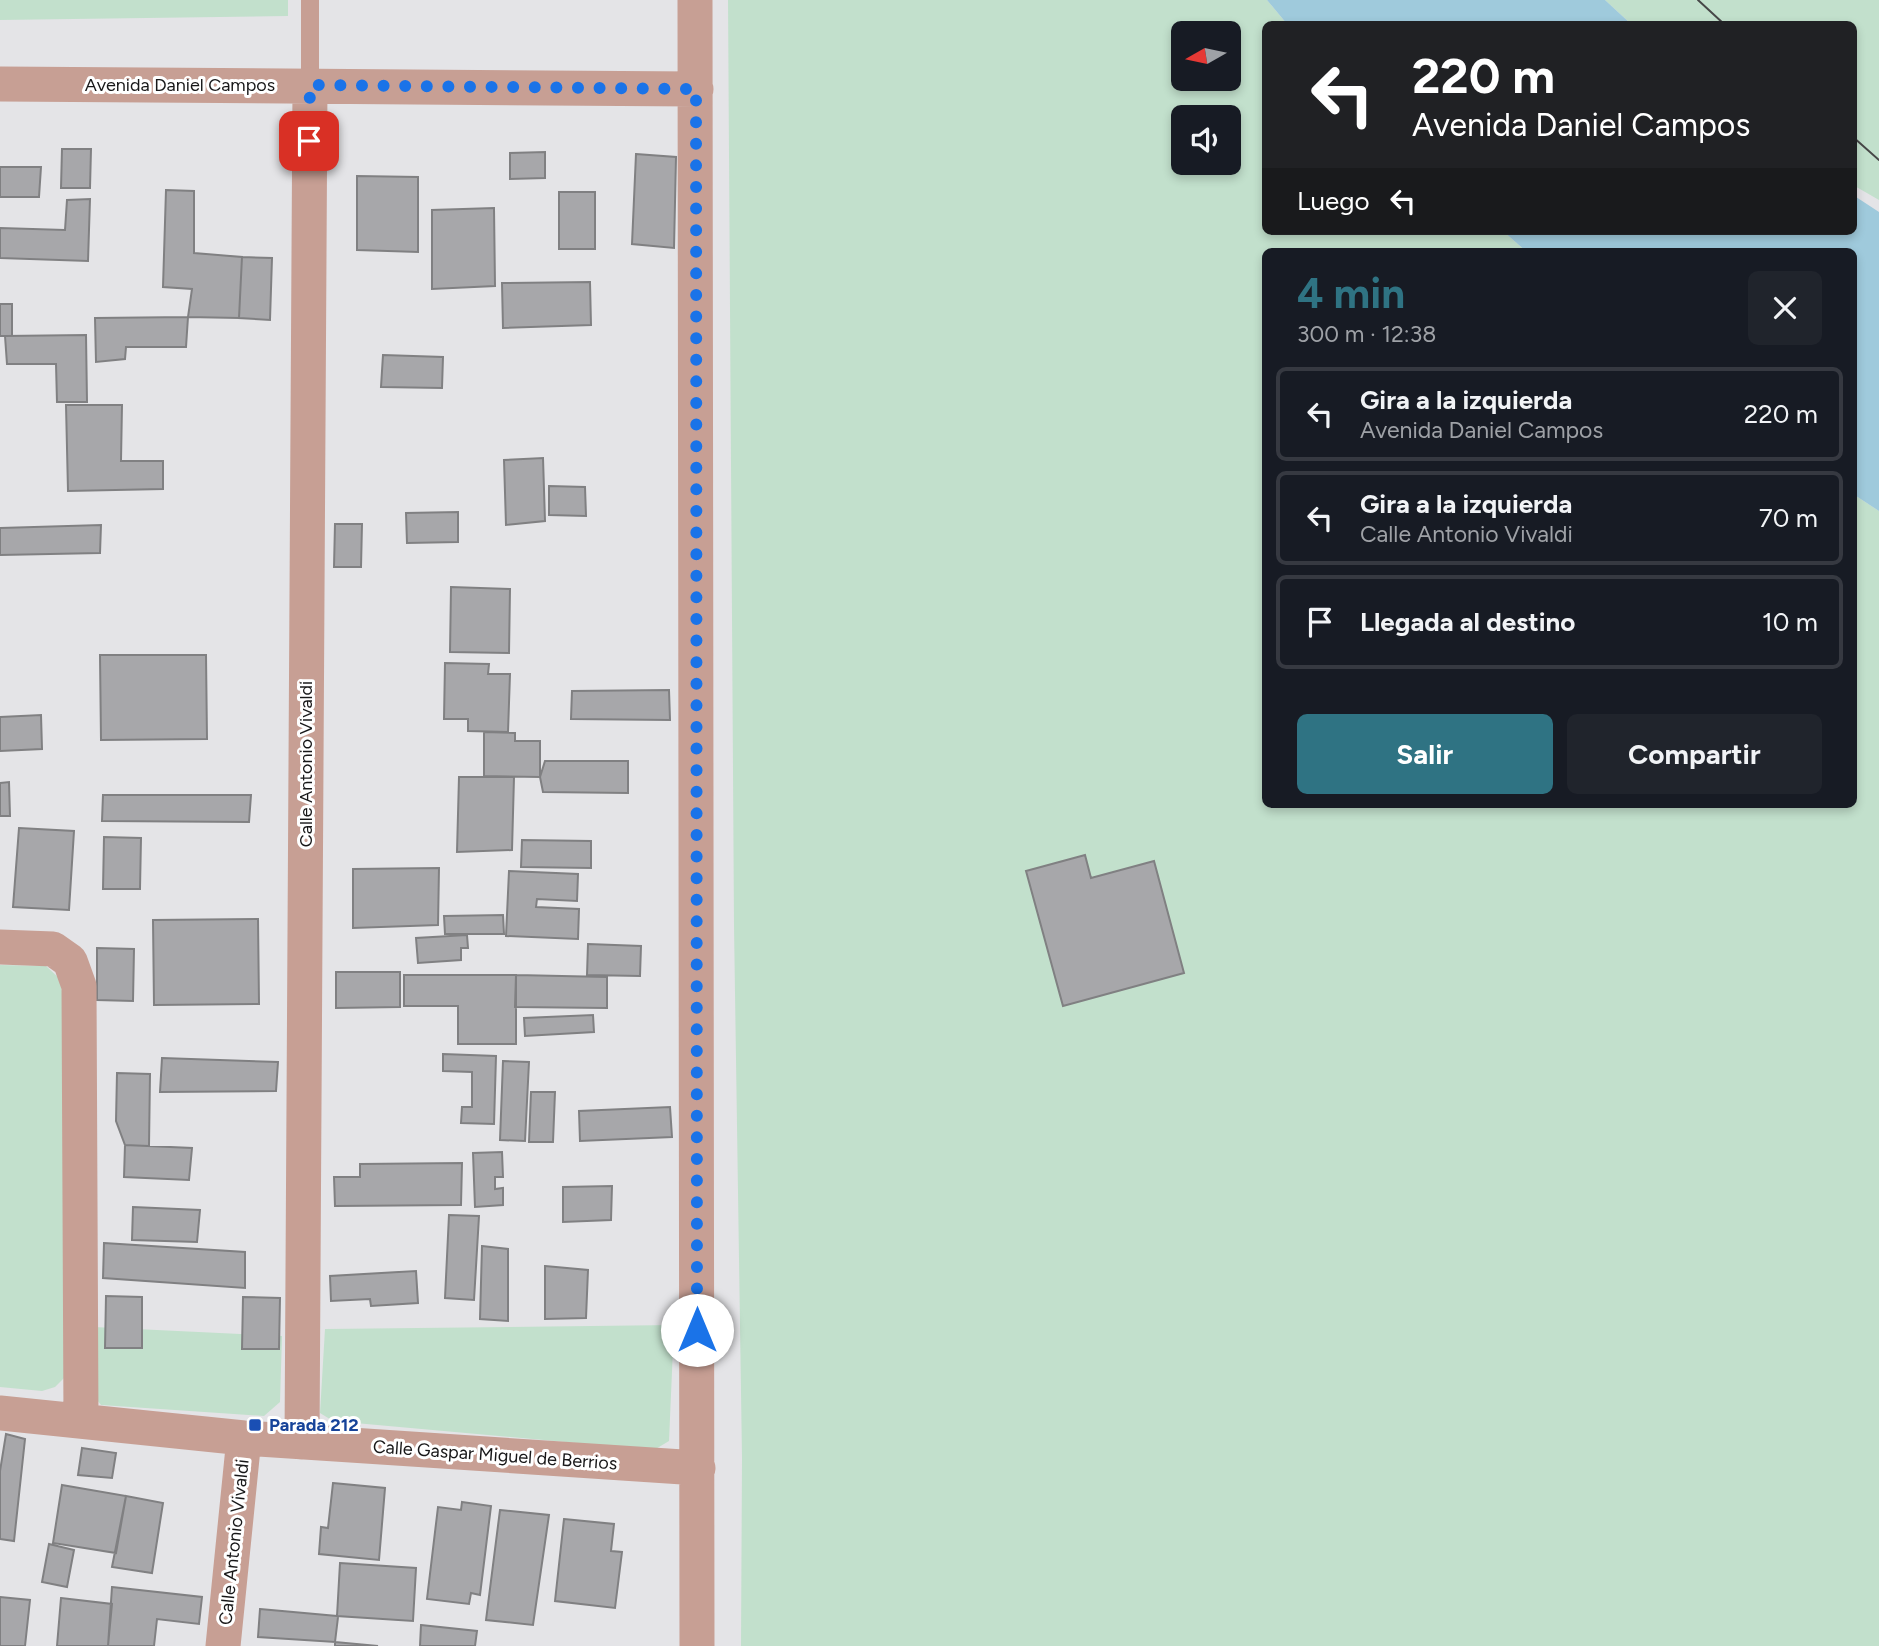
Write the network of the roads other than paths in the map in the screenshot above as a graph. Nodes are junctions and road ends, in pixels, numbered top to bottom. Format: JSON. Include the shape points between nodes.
{"nodes":[{"id":1,"x":310,"y":0,"type":"edge"},
{"id":2,"x":695,"y":0,"type":"edge"},
{"id":3,"x":0,"y":84,"type":"edge"},
{"id":4,"x":310,"y":85,"type":"junction"},
{"id":5,"x":696,"y":89,"type":"junction"},
{"id":6,"x":0,"y":947,"type":"edge"},
{"id":7,"x":0,"y":1413,"type":"edge"},
{"id":8,"x":81,"y":1421,"type":"junction"},
{"id":9,"x":244,"y":1438,"type":"junction"},
{"id":10,"x":302,"y":1442,"type":"junction"},
{"id":11,"x":698,"y":1468,"type":"junction"},
{"id":12,"x":223,"y":1646,"type":"edge"},
{"id":13,"x":697,"y":1646,"type":"edge"}],
"edges":[{"from":1,"to":4,"type":"lane"},
{"from":2,"to":5,"type":"street"},
{"from":3,"to":4,"type":"street","name":"Avenida Daniel Campos"},
{"from":4,"to":5,"type":"street","name":"Avenida Daniel Campos"},
{"from":4,"to":10,"type":"street","name":"Calle Antonio Vivaldi"},
{"from":5,"to":11,"type":"street"},
{"from":6,"to":8,"type":"street","via":[[54,949],[70,961],[79,986]]},
{"from":7,"to":8,"type":"street","name":"Calle Gaspar Miguel de Berrios"},
{"from":8,"to":9,"type":"street","name":"Calle Gaspar Miguel de Berrios"},
{"from":9,"to":10,"type":"street","name":"Calle Gaspar Miguel de Berrios"},
{"from":9,"to":12,"type":"street","name":"Calle Antonio Vivaldi"},
{"from":10,"to":11,"type":"street","name":"Calle Gaspar Miguel de Berrios"},
{"from":11,"to":13,"type":"street"}]}
